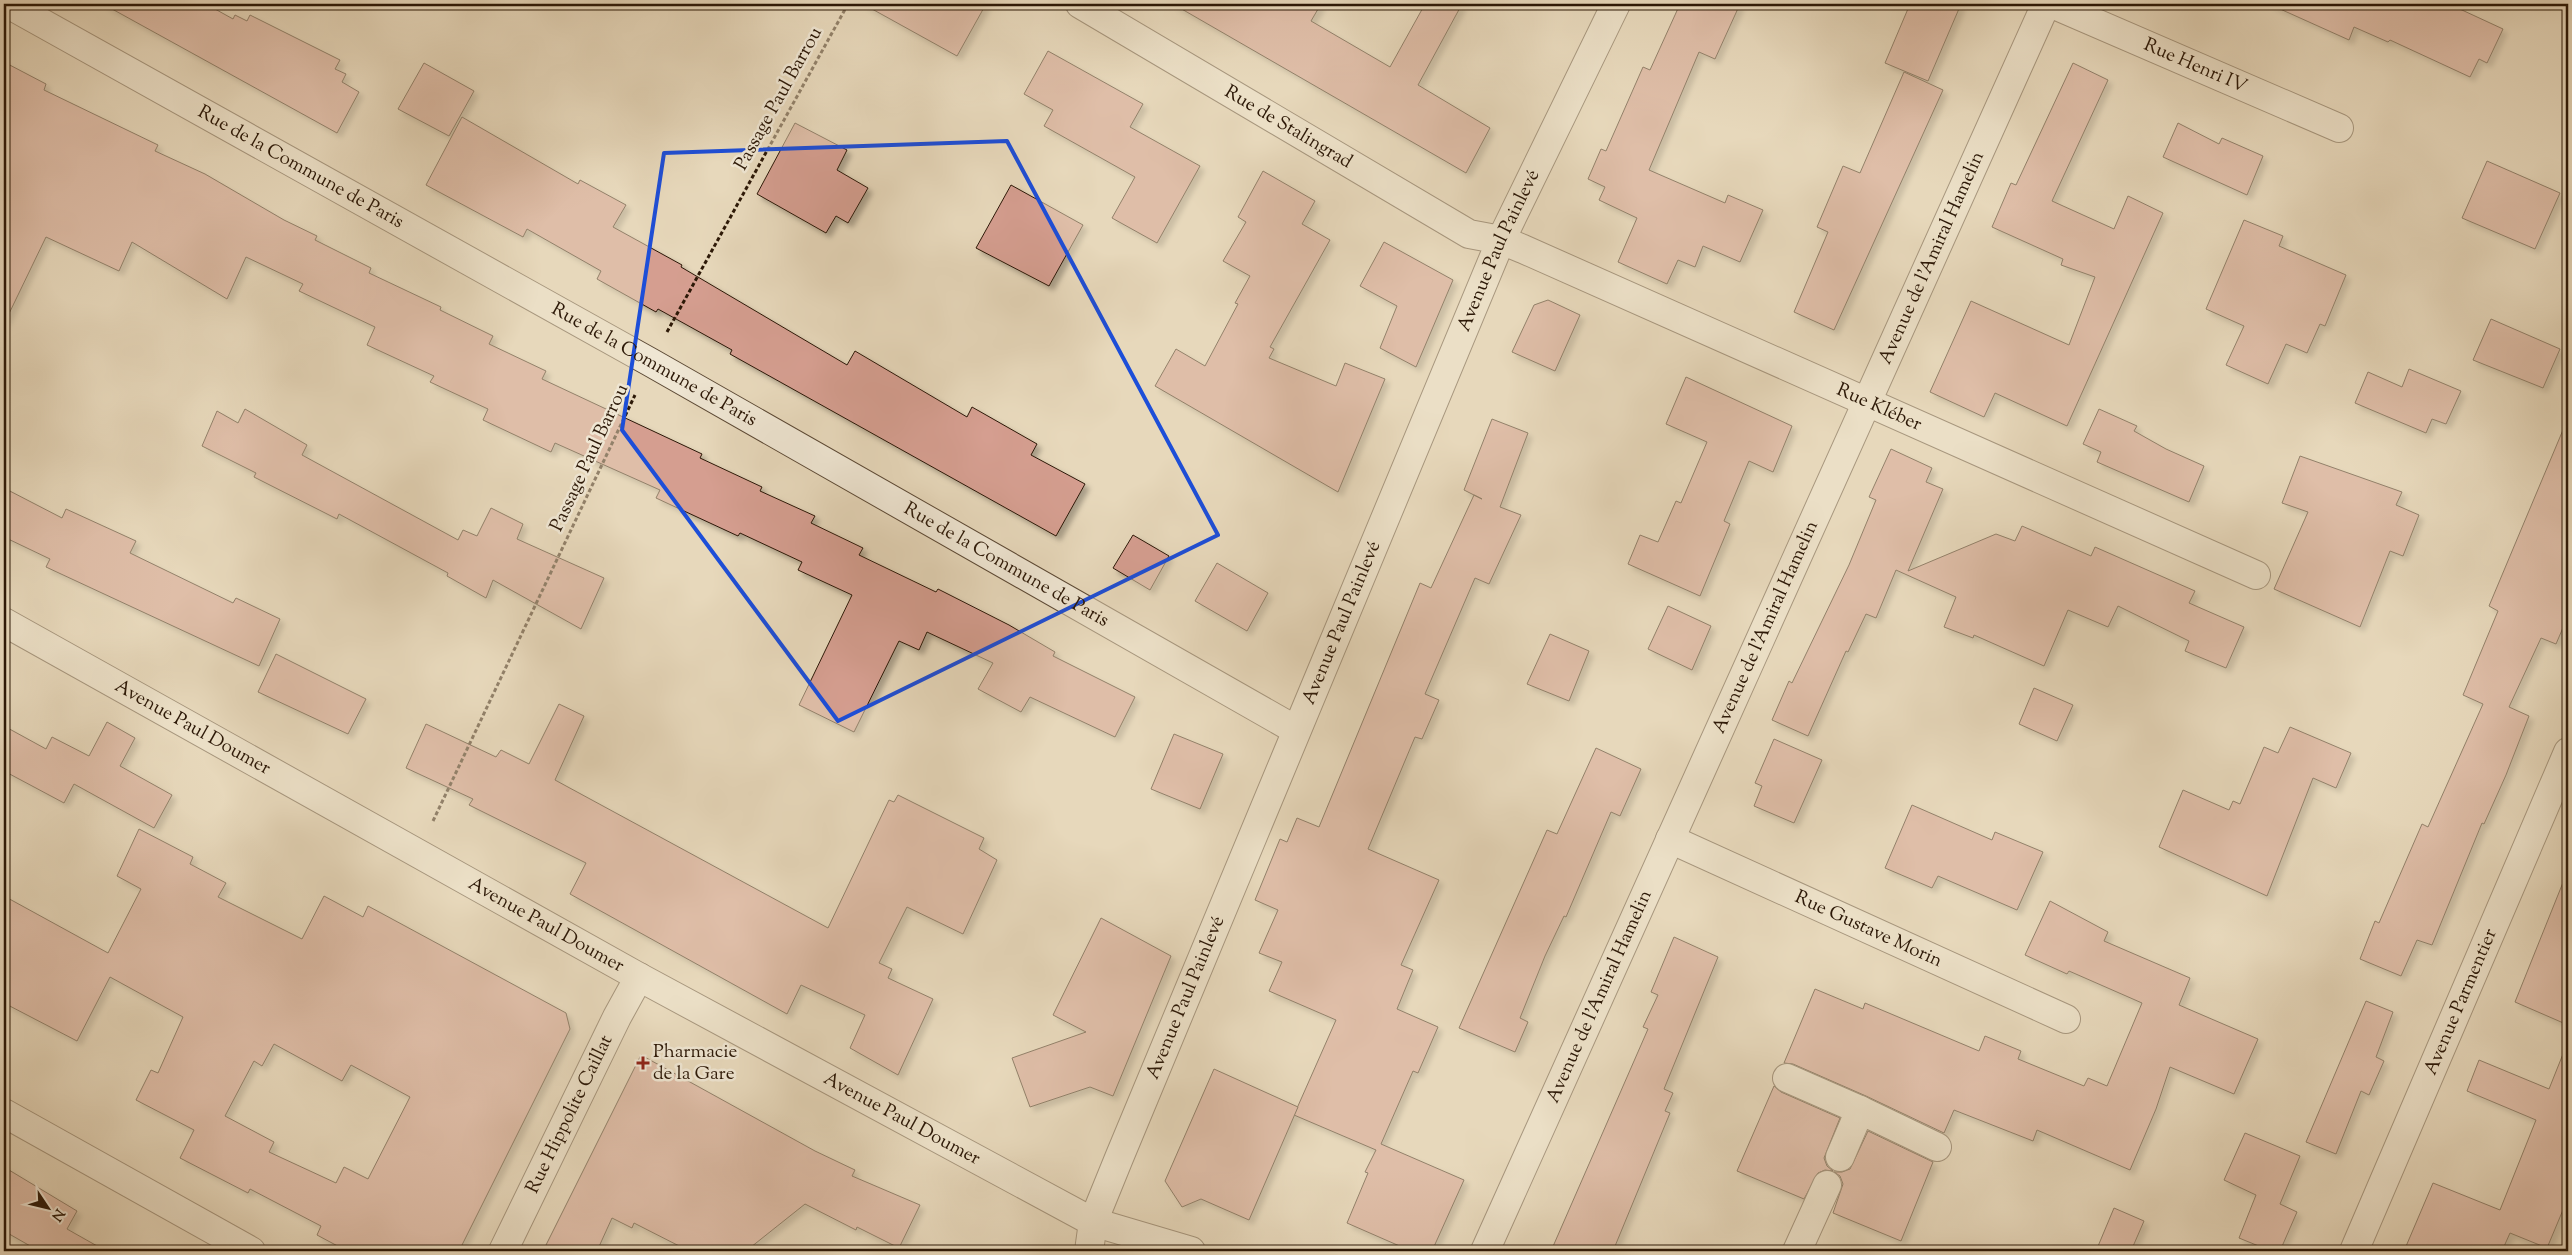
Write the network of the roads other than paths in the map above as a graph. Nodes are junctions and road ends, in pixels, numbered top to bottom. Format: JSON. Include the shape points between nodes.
{"nodes":[{"id":1,"x":8,"y":4,"type":"edge"},
{"id":2,"x":1080,"y":4,"type":"edge"},
{"id":3,"x":1616,"y":4,"type":"edge"},
{"id":4,"x":2046,"y":4,"type":"edge"},
{"id":5,"x":2052,"y":4,"type":"edge"},
{"id":6,"x":2340,"y":128,"type":"dead end"},
{"id":7,"x":1501,"y":240,"type":"junction"},
{"id":8,"x":1868,"y":402,"type":"junction"},
{"id":9,"x":2256,"y":575,"type":"dead end"},
{"id":10,"x":4,"y":622,"type":"edge"},
{"id":11,"x":1296,"y":730,"type":"junction"},
{"id":12,"x":2568,"y":752,"type":"edge"},
{"id":13,"x":1670,"y":839,"type":"junction"},
{"id":14,"x":639,"y":977,"type":"junction"},
{"id":15,"x":2066,"y":1019,"type":"dead end"},
{"id":16,"x":1786,"y":1078,"type":"dead end"},
{"id":17,"x":1860,"y":1110,"type":"junction"},
{"id":18,"x":4,"y":1113,"type":"edge"},
{"id":19,"x":1938,"y":1147,"type":"dead end"},
{"id":20,"x":1840,"y":1157,"type":"dead end"},
{"id":21,"x":1827,"y":1185,"type":"dead end"},
{"id":22,"x":1093,"y":1222,"type":"junction"},
{"id":23,"x":252,"y":1251,"type":"edge"},
{"id":24,"x":503,"y":1251,"type":"edge"},
{"id":25,"x":1089,"y":1251,"type":"edge"},
{"id":26,"x":1191,"y":1251,"type":"edge"},
{"id":27,"x":1485,"y":1251,"type":"edge"},
{"id":28,"x":1797,"y":1251,"type":"edge"},
{"id":29,"x":2354,"y":1251,"type":"edge"}],
"edges":[{"from":1,"to":11,"type":"street","name":"Rue de la Commune de Paris","via":[[650,362]]},
{"from":2,"to":7,"type":"street","name":"Rue de Stalingrad","via":[[1469,234]]},
{"from":3,"to":7,"type":"street","name":"Avenue Paul Painlevé"},
{"from":4,"to":8,"type":"street","name":"Avenue de l'Amiral Hamelin"},
{"from":5,"to":6,"type":"street","name":"Rue Henri IV"},
{"from":7,"to":8,"type":"street","name":"Rue Kléber"},
{"from":7,"to":11,"type":"street","name":"Avenue Paul Painlevé"},
{"from":8,"to":9,"type":"street","name":"Rue Kléber"},
{"from":8,"to":13,"type":"street","name":"Avenue de l'Amiral Hamelin"},
{"from":10,"to":14,"type":"street","name":"Avenue Paul Doumer"},
{"from":11,"to":22,"type":"street","name":"Avenue Paul Painlevé"},
{"from":12,"to":29,"type":"street","name":"Avenue Parmentier"},
{"from":13,"to":15,"type":"street","name":"Rue Gustave Morin"},
{"from":13,"to":27,"type":"street","name":"Avenue de l'Amiral Hamelin"},
{"from":14,"to":22,"type":"street","name":"Avenue Paul Doumer"},
{"from":14,"to":24,"type":"street","name":"Rue Hippolite Caillat"},
{"from":16,"to":17,"type":"street"},
{"from":17,"to":19,"type":"street"},
{"from":17,"to":20,"type":"street"},
{"from":18,"to":23,"type":"street"},
{"from":21,"to":28,"type":"street"},
{"from":22,"to":25,"type":"street","name":"Avenue Paul Painlevé"},
{"from":22,"to":26,"type":"street","name":"Avenue Paul Doumer"}]}
